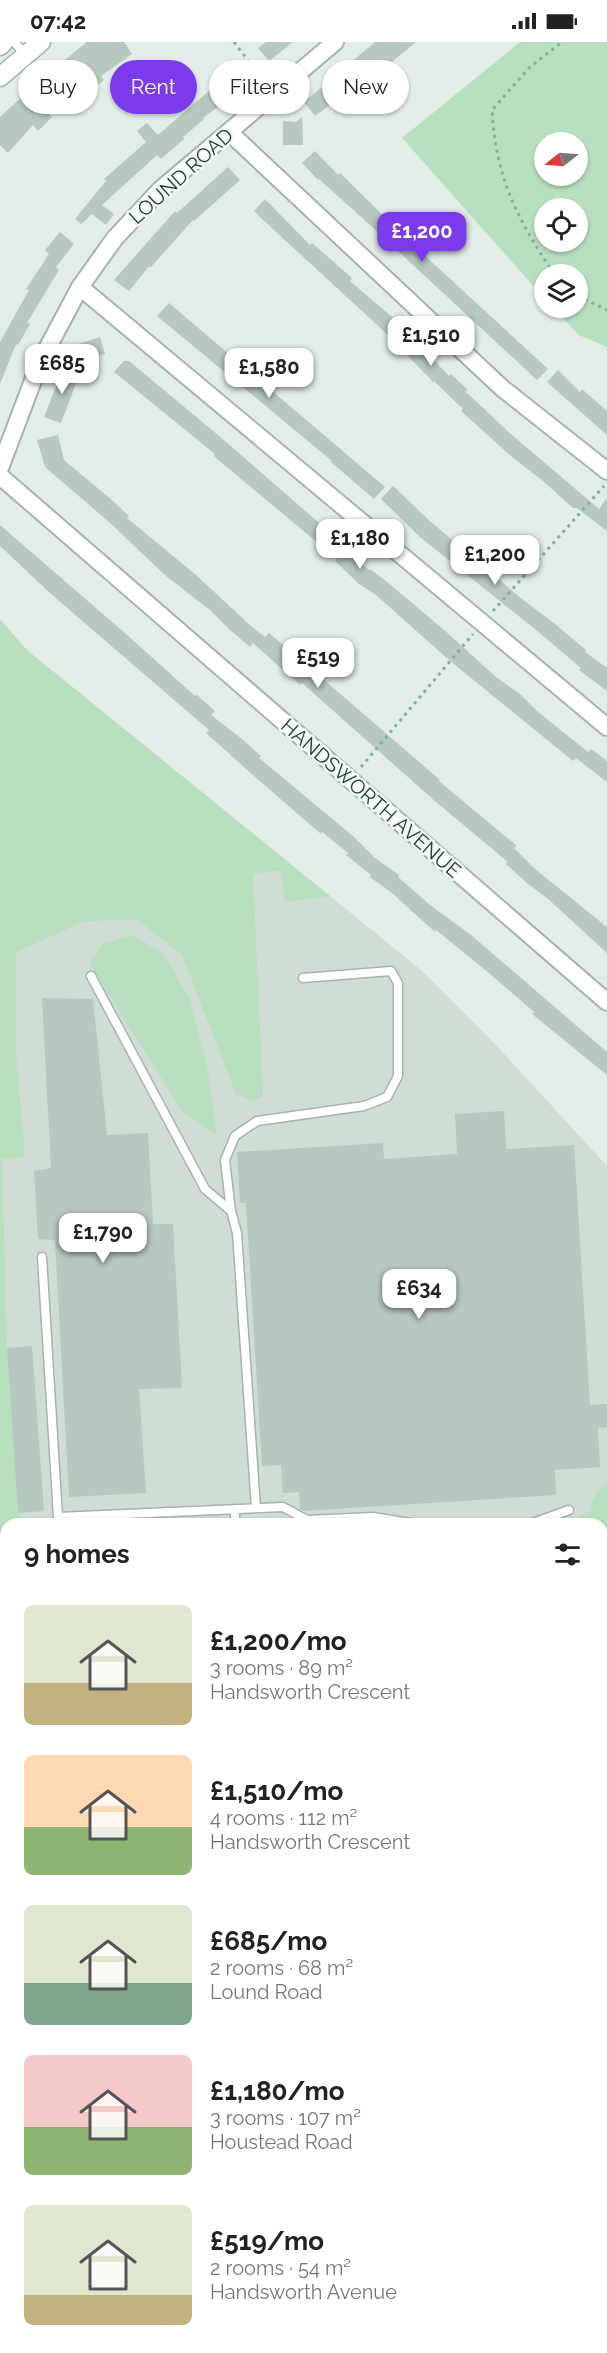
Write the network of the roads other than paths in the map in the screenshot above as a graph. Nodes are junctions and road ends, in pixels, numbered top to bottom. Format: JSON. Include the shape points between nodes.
{"nodes":[{"id":1,"x":4,"y":42,"type":"edge"},
{"id":2,"x":41,"y":42,"type":"edge"},
{"id":3,"x":335,"y":42,"type":"edge"},
{"id":4,"x":0,"y":46,"type":"edge"},
{"id":5,"x":20,"y":48,"type":"edge"},
{"id":6,"x":0,"y":77,"type":"edge"},
{"id":7,"x":229,"y":132,"type":"junction"},
{"id":8,"x":80,"y":287,"type":"junction"},
{"id":9,"x":0,"y":468,"type":"edge"},
{"id":10,"x":607,"y":471,"type":"edge"},
{"id":11,"x":0,"y":476,"type":"edge"},
{"id":12,"x":607,"y":727,"type":"edge"},
{"id":13,"x":91,"y":975,"type":"dead end"},
{"id":14,"x":303,"y":978,"type":"dead end"},
{"id":15,"x":607,"y":1002,"type":"edge"},
{"id":16,"x":231,"y":1212,"type":"junction"},
{"id":17,"x":42,"y":1257,"type":"dead end"},
{"id":18,"x":256,"y":1508,"type":"junction"},
{"id":19,"x":235,"y":1509,"type":"junction"},
{"id":20,"x":569,"y":1510,"type":"dead end"},
{"id":21,"x":235,"y":1518,"type":"edge"},
{"id":22,"x":303,"y":1518,"type":"edge"},
{"id":23,"x":351,"y":1518,"type":"edge"},
{"id":24,"x":379,"y":1518,"type":"edge"},
{"id":25,"x":547,"y":1518,"type":"edge"}],
"edges":[{"from":1,"to":4,"type":"main road"},
{"from":2,"to":5,"type":"main road"},
{"from":3,"to":7,"type":"street","name":"LOUND ROAD"},
{"from":5,"to":6,"type":"main road"},
{"from":7,"to":8,"type":"street","name":"LOUND ROAD","via":[[160,190],[115,238]]},
{"from":7,"to":10,"type":"street","via":[[502,388]]},
{"from":8,"to":9,"type":"street","name":"LOUND ROAD","via":[[40,362]]},
{"from":8,"to":12,"type":"street"},
{"from":11,"to":15,"type":"street","name":"HANDSWORTH AVENUE"},
{"from":13,"to":16,"type":"lane","via":[[205,1189]]},
{"from":14,"to":16,"type":"lane","via":[[391,971],[398,983],[398,1076],[387,1097],[364,1106],[257,1121],[235,1136],[225,1160]]},
{"from":16,"to":18,"type":"lane","via":[[237,1233]]},
{"from":17,"to":19,"type":"lane","via":[[58,1517]]},
{"from":18,"to":19,"type":"lane"},
{"from":18,"to":22,"type":"lane","via":[[283,1507]]},
{"from":19,"to":21,"type":"lane"},
{"from":20,"to":25,"type":"lane"},
{"from":23,"to":24,"type":"lane"}]}
